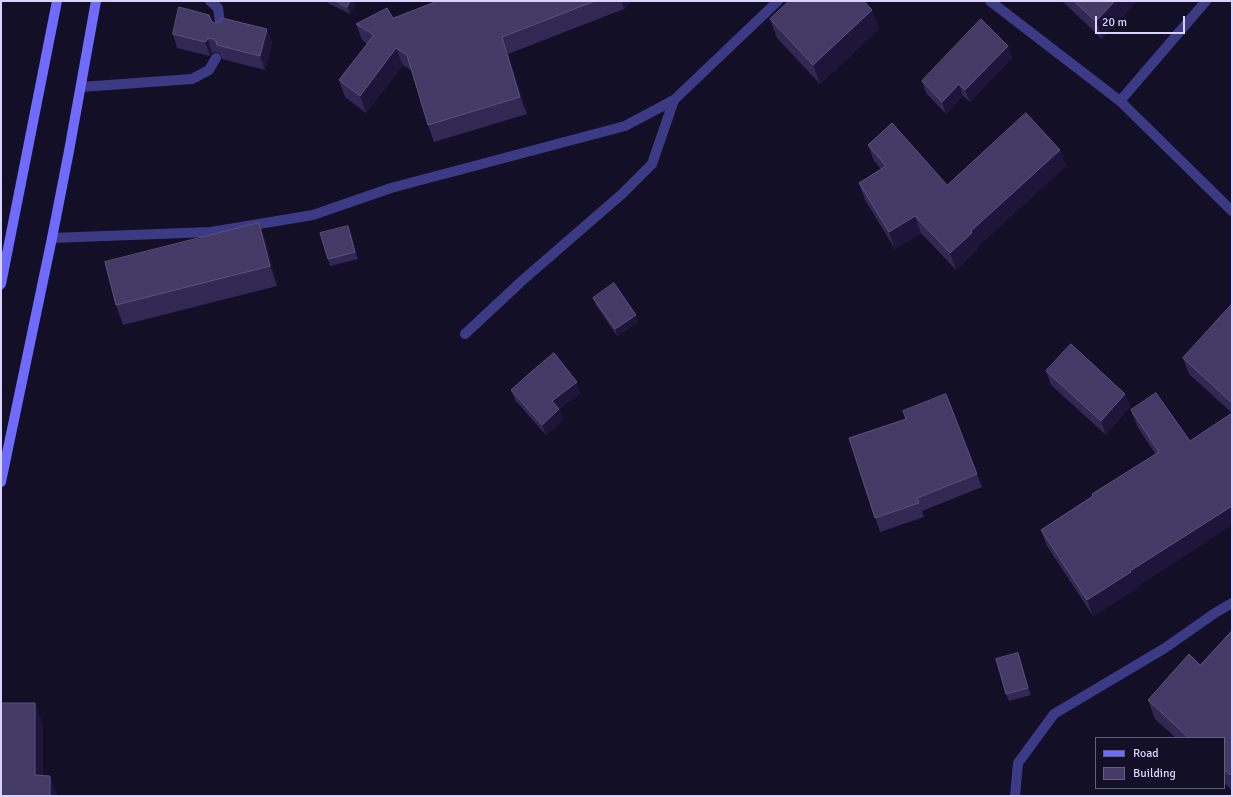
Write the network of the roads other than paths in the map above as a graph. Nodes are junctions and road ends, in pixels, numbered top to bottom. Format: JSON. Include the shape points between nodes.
{"nodes":[{"id":1,"x":56,"y":1,"type":"edge"},
{"id":2,"x":96,"y":1,"type":"edge"},
{"id":3,"x":210,"y":1,"type":"edge"},
{"id":4,"x":778,"y":1,"type":"edge"},
{"id":5,"x":990,"y":1,"type":"edge"},
{"id":6,"x":1206,"y":1,"type":"edge"},
{"id":7,"x":221,"y":30,"type":"edge"},
{"id":8,"x":216,"y":58,"type":"edge"},
{"id":9,"x":81,"y":87,"type":"junction"},
{"id":10,"x":674,"y":100,"type":"junction"},
{"id":11,"x":1120,"y":101,"type":"junction"},
{"id":12,"x":1232,"y":211,"type":"edge"},
{"id":13,"x":52,"y":238,"type":"junction"},
{"id":14,"x":1,"y":284,"type":"edge"},
{"id":15,"x":465,"y":334,"type":"dead end"},
{"id":16,"x":1,"y":482,"type":"edge"},
{"id":17,"x":1232,"y":603,"type":"edge"},
{"id":18,"x":1015,"y":796,"type":"edge"}],
"edges":[{"from":1,"to":14,"type":"main road"},
{"from":2,"to":9,"type":"main road"},
{"from":3,"to":7,"type":"street","via":[[218,8]]},
{"from":4,"to":10,"type":"street"},
{"from":5,"to":11,"type":"street"},
{"from":6,"to":11,"type":"street"},
{"from":8,"to":9,"type":"street","via":[[209,70],[192,79]]},
{"from":9,"to":13,"type":"main road"},
{"from":10,"to":13,"type":"street","via":[[625,126],[391,188],[313,215],[211,232]]},
{"from":10,"to":15,"type":"street","via":[[652,164],[622,194]]},
{"from":11,"to":12,"type":"street"},
{"from":13,"to":16,"type":"main road"},
{"from":17,"to":18,"type":"street","via":[[1165,648],[1054,714],[1018,763]]}]}
